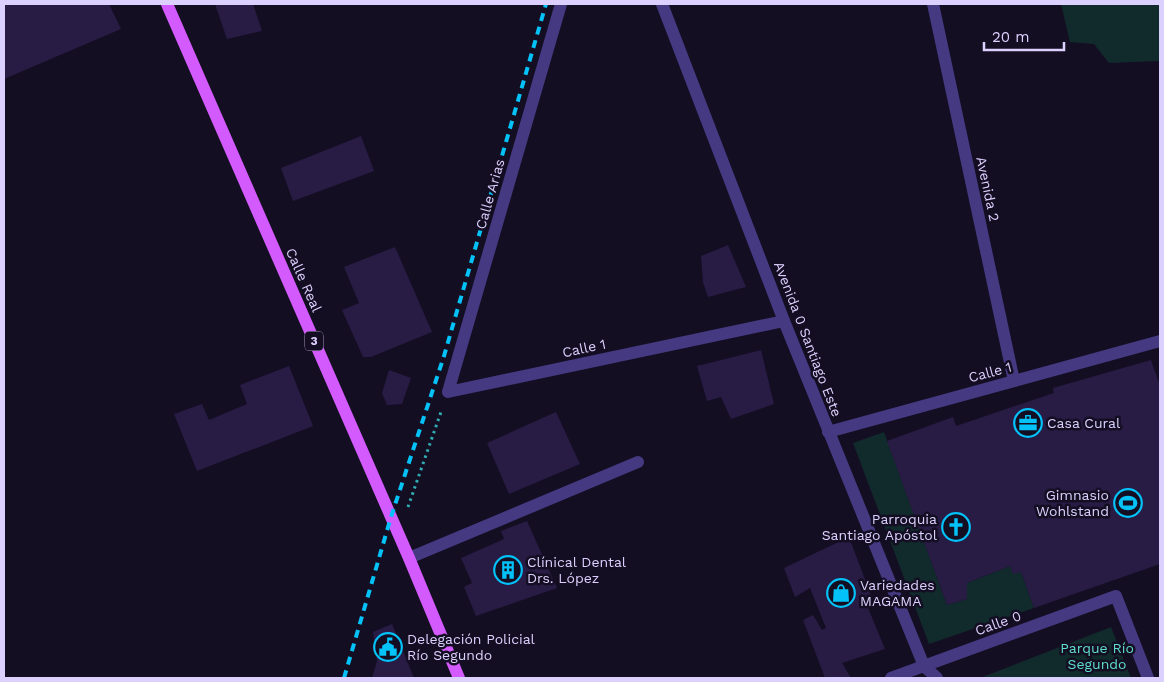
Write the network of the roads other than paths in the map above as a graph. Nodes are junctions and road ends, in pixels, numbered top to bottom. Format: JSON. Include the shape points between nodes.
{"nodes":[{"id":1,"x":167,"y":4,"type":"edge"},
{"id":2,"x":561,"y":4,"type":"edge"},
{"id":3,"x":662,"y":4,"type":"edge"},
{"id":4,"x":933,"y":4,"type":"edge"},
{"id":5,"x":784,"y":321,"type":"junction"},
{"id":6,"x":1160,"y":341,"type":"edge"},
{"id":7,"x":1014,"y":381,"type":"junction"},
{"id":8,"x":448,"y":392,"type":"joint"},
{"id":9,"x":828,"y":432,"type":"junction"},
{"id":10,"x":638,"y":462,"type":"dead end"},
{"id":11,"x":409,"y":558,"type":"junction"},
{"id":12,"x":924,"y":666,"type":"junction"},
{"id":13,"x":459,"y":678,"type":"edge"},
{"id":14,"x":891,"y":678,"type":"edge"},
{"id":15,"x":937,"y":678,"type":"edge"},
{"id":16,"x":1148,"y":678,"type":"edge"}],
"edges":[{"from":1,"to":11,"type":"main road","name":"Calle Real","number":"3"},
{"from":2,"to":8,"type":"street","name":"Calle Arias"},
{"from":3,"to":5,"type":"street","name":"Avenida 0 Santiago Este"},
{"from":4,"to":7,"type":"street","name":"Avenida 2"},
{"from":5,"to":8,"type":"street","name":"Calle 1"},
{"from":5,"to":9,"type":"street","name":"Avenida 0 Santiago Este"},
{"from":6,"to":7,"type":"street","name":"Calle 1"},
{"from":7,"to":9,"type":"street","name":"Calle 1"},
{"from":9,"to":12,"type":"street","name":"Avenida 0 Santiago Este"},
{"from":10,"to":11,"type":"street"},
{"from":11,"to":13,"type":"main road","name":"Calle Real","number":"3"},
{"from":12,"to":14,"type":"street","name":"Calle 0"},
{"from":12,"to":15,"type":"street","name":"Avenida 0 Santiago Este"},
{"from":12,"to":16,"type":"street","name":"Calle 0","via":[[1116,596]]}]}
